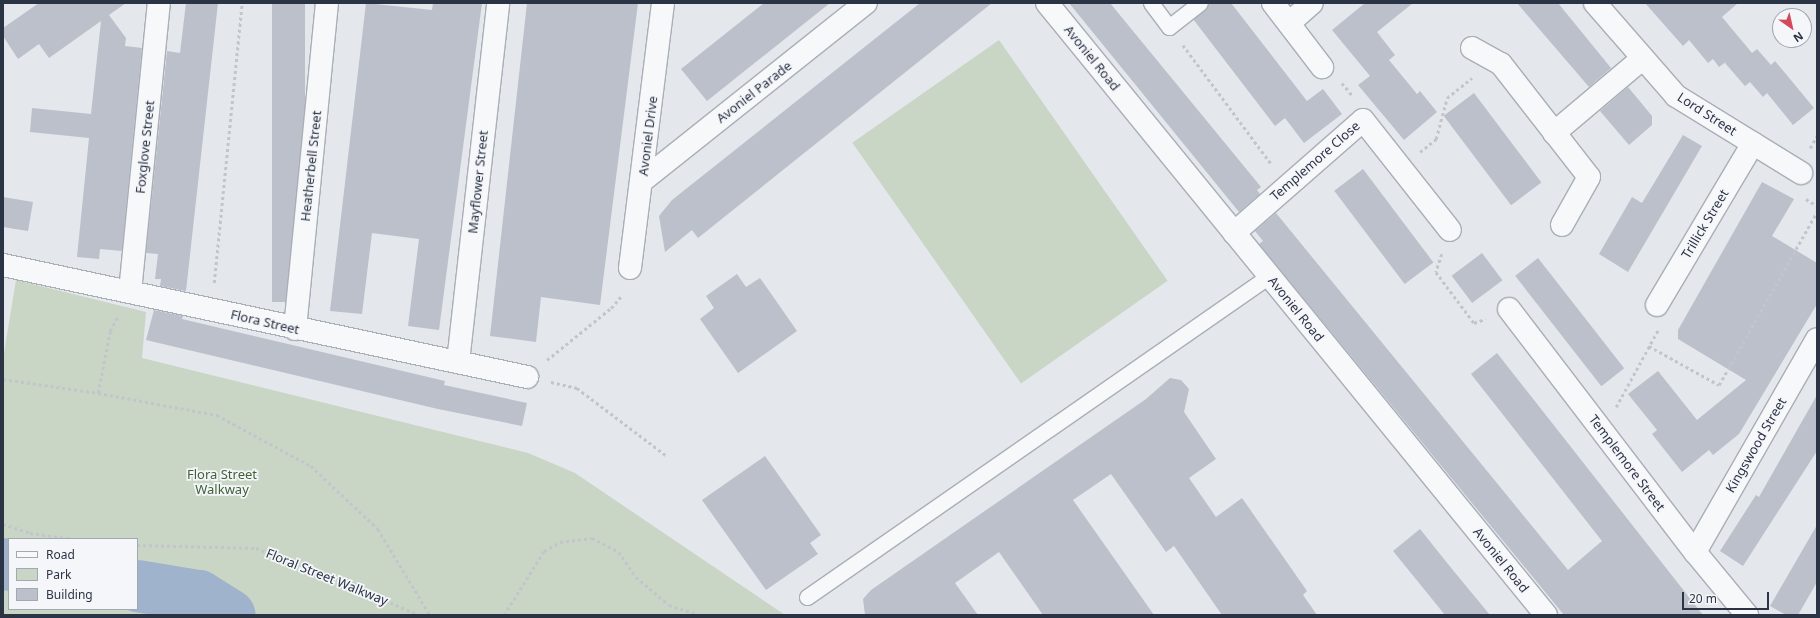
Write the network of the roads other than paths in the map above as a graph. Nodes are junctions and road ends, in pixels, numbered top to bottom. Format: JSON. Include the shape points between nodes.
{"nodes":[{"id":1,"x":159,"y":3,"type":"edge"},
{"id":2,"x":327,"y":3,"type":"edge"},
{"id":3,"x":498,"y":3,"type":"edge"},
{"id":4,"x":663,"y":3,"type":"edge"},
{"id":5,"x":866,"y":3,"type":"edge"},
{"id":6,"x":1047,"y":3,"type":"edge"},
{"id":7,"x":1151,"y":3,"type":"edge"},
{"id":8,"x":1200,"y":3,"type":"edge"},
{"id":9,"x":1273,"y":3,"type":"edge"},
{"id":10,"x":1312,"y":3,"type":"edge"},
{"id":11,"x":1595,"y":3,"type":"edge"},
{"id":12,"x":1288,"y":23,"type":"junction"},
{"id":13,"x":1472,"y":48,"type":"dead end"},
{"id":14,"x":1643,"y":58,"type":"junction"},
{"id":15,"x":1322,"y":67,"type":"road end"},
{"id":16,"x":1554,"y":133,"type":"junction"},
{"id":17,"x":1753,"y":143,"type":"junction"},
{"id":18,"x":1801,"y":173,"type":"dead end"},
{"id":19,"x":642,"y":180,"type":"junction"},
{"id":20,"x":1562,"y":225,"type":"dead end"},
{"id":21,"x":1450,"y":230,"type":"road end"},
{"id":22,"x":1234,"y":233,"type":"junction"},
{"id":23,"x":3,"y":265,"type":"edge"},
{"id":24,"x":630,"y":268,"type":"road end"},
{"id":25,"x":1270,"y":276,"type":"junction"},
{"id":26,"x":130,"y":292,"type":"junction"},
{"id":27,"x":1657,"y":305,"type":"road end"},
{"id":28,"x":1509,"y":309,"type":"road end"},
{"id":29,"x":295,"y":329,"type":"junction"},
{"id":30,"x":1817,"y":339,"type":"edge"},
{"id":31,"x":458,"y":362,"type":"junction"},
{"id":32,"x":527,"y":377,"type":"road end"},
{"id":33,"x":1695,"y":552,"type":"junction"},
{"id":34,"x":807,"y":597,"type":"dead end"},
{"id":35,"x":1546,"y":615,"type":"edge"},
{"id":36,"x":1747,"y":615,"type":"edge"}],
"edges":[{"from":1,"to":26,"type":"street","name":"Foxglove Street"},
{"from":2,"to":29,"type":"street","name":"Heatherbell Street"},
{"from":3,"to":31,"type":"street","name":"Mayflower Street"},
{"from":4,"to":19,"type":"street","name":"Avoniel Drive"},
{"from":5,"to":19,"type":"street","name":"Avoniel Parade"},
{"from":6,"to":22,"type":"street","name":"Avoniel Road"},
{"from":7,"to":8,"type":"lane","via":[[1169,27]]},
{"from":9,"to":12,"type":"street"},
{"from":10,"to":12,"type":"street"},
{"from":11,"to":14,"type":"street","name":"Lord Street"},
{"from":12,"to":15,"type":"street"},
{"from":13,"to":16,"type":"street","via":[[1502,64]]},
{"from":14,"to":16,"type":"street"},
{"from":14,"to":17,"type":"street","name":"Lord Street","via":[[1676,96]]},
{"from":16,"to":20,"type":"street","via":[[1589,177]]},
{"from":17,"to":18,"type":"street","name":"Lord Street"},
{"from":17,"to":27,"type":"street","name":"Trillick Street"},
{"from":19,"to":24,"type":"street","name":"Avoniel Drive"},
{"from":21,"to":22,"type":"street","name":"Templemore Close","via":[[1363,120]]},
{"from":22,"to":25,"type":"street","name":"Avoniel Road"},
{"from":23,"to":26,"type":"street","name":"Flora Street"},
{"from":25,"to":34,"type":"lane"},
{"from":25,"to":35,"type":"street","name":"Avoniel Road"},
{"from":26,"to":29,"type":"street","name":"Flora Street"},
{"from":28,"to":33,"type":"street","name":"Templemore Street"},
{"from":29,"to":31,"type":"street","name":"Flora Street"},
{"from":30,"to":33,"type":"street","name":"Kingswood Street"},
{"from":31,"to":32,"type":"street","name":"Flora Street"},
{"from":33,"to":36,"type":"street","name":"Templemore Street"}]}
